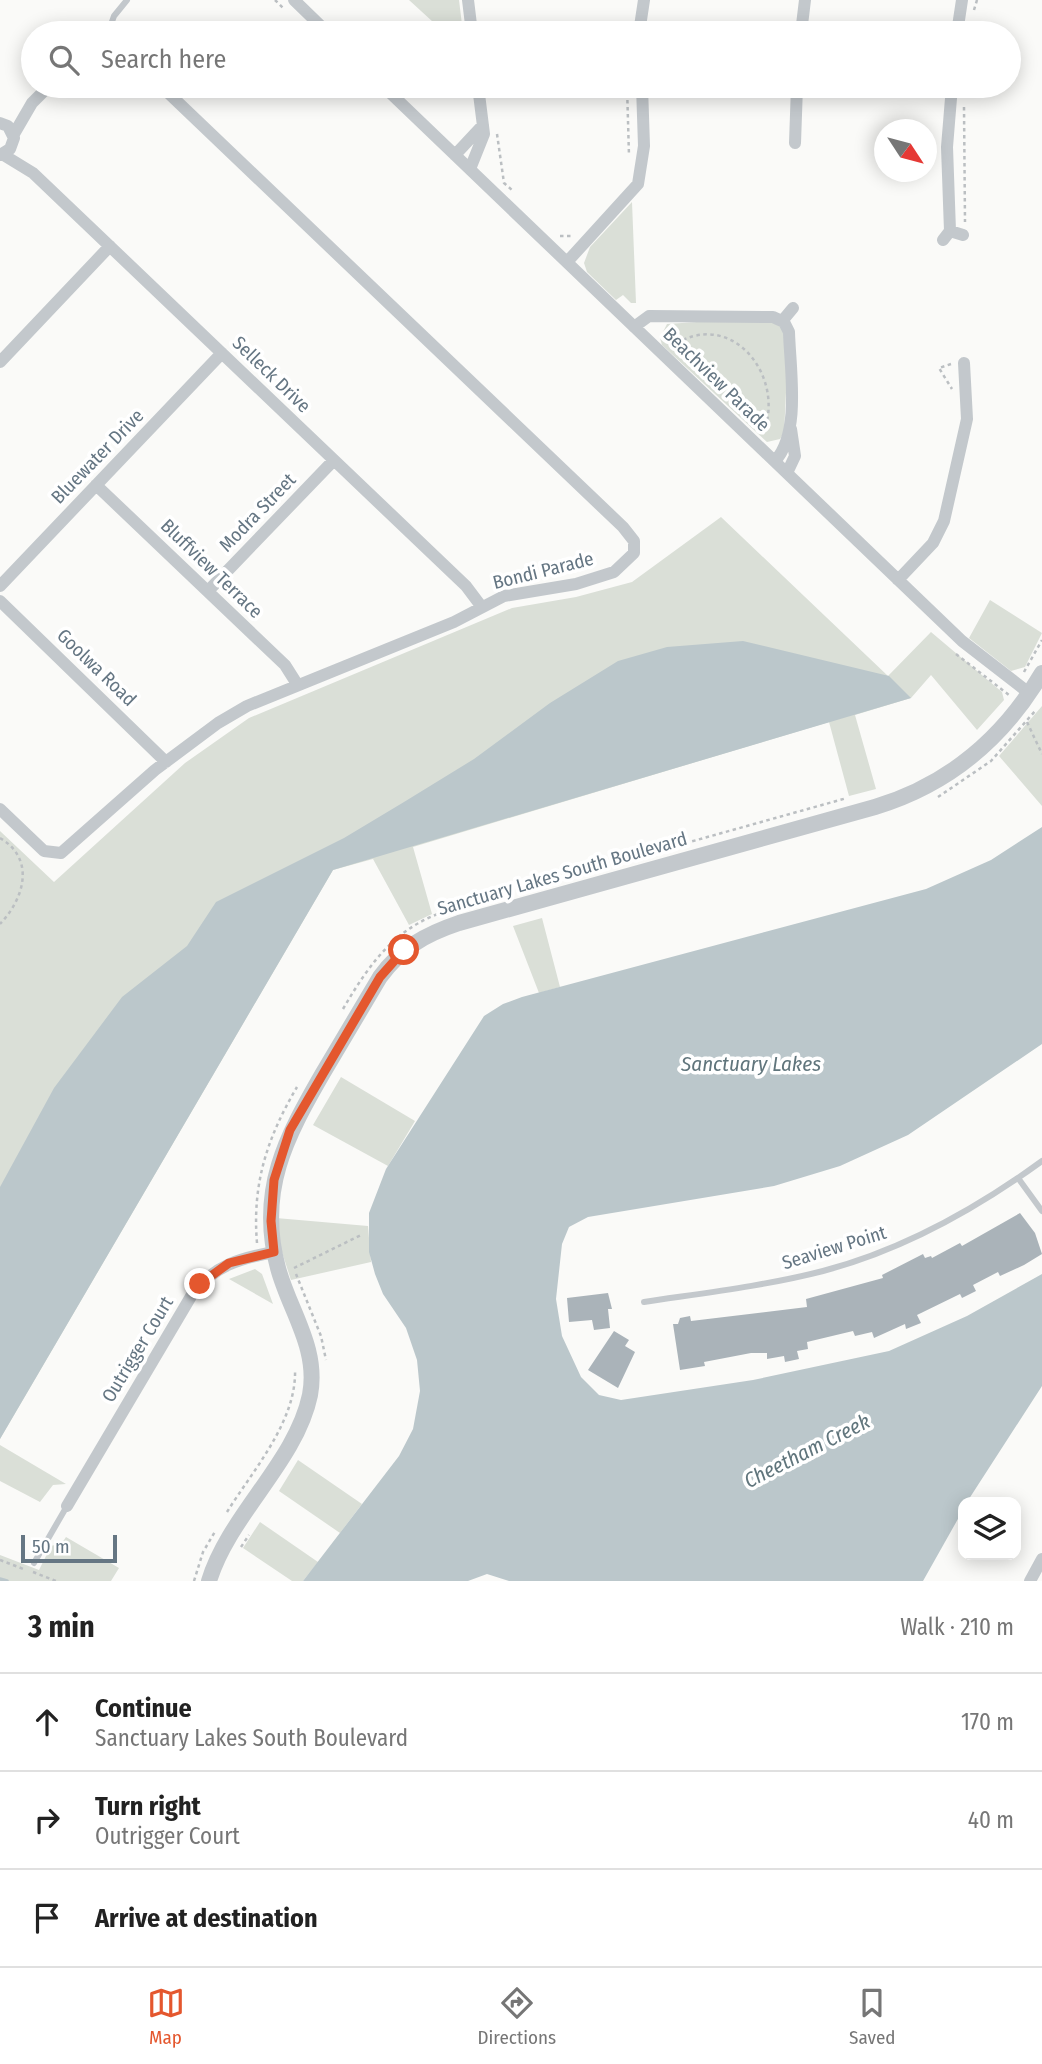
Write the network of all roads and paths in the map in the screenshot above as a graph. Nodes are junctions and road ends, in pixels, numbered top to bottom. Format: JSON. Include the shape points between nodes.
{"nodes":[{"id":1,"x":128,"y":0,"type":"edge"},
{"id":2,"x":294,"y":0,"type":"edge"},
{"id":3,"x":468,"y":0,"type":"edge"},
{"id":4,"x":644,"y":0,"type":"edge"},
{"id":5,"x":805,"y":0,"type":"edge"},
{"id":6,"x":962,"y":0,"type":"edge"},
{"id":7,"x":112,"y":21,"type":"edge"},
{"id":8,"x":316,"y":21,"type":"edge"},
{"id":9,"x":471,"y":21,"type":"edge"},
{"id":10,"x":641,"y":21,"type":"edge"},
{"id":11,"x":802,"y":21,"type":"edge"},
{"id":12,"x":959,"y":21,"type":"edge"},
{"id":13,"x":37,"y":98,"type":"edge"},
{"id":14,"x":174,"y":98,"type":"edge"},
{"id":15,"x":396,"y":98,"type":"edge"},
{"id":16,"x":480,"y":98,"type":"edge"},
{"id":17,"x":627,"y":98,"type":"edge"},
{"id":18,"x":642,"y":98,"type":"edge"},
{"id":19,"x":797,"y":98,"type":"edge"},
{"id":20,"x":951,"y":98,"type":"edge"},
{"id":21,"x":965,"y":98,"type":"edge"},
{"id":22,"x":32,"y":103,"type":"junction"},
{"id":23,"x":0,"y":123,"type":"edge"},
{"id":24,"x":483,"y":125,"type":"junction"},
{"id":25,"x":497,"y":134,"type":"dead end"},
{"id":26,"x":14,"y":137,"type":"junction"},
{"id":27,"x":795,"y":144,"type":"dead end"},
{"id":28,"x":1,"y":155,"type":"edge"},
{"id":29,"x":455,"y":155,"type":"junction"},
{"id":30,"x":627,"y":166,"type":"dead end"},
{"id":31,"x":470,"y":169,"type":"junction"},
{"id":32,"x":33,"y":173,"type":"junction"},
{"id":33,"x":513,"y":192,"type":"dead end"},
{"id":34,"x":551,"y":228,"type":"dead end"},
{"id":35,"x":963,"y":235,"type":"joint"},
{"id":36,"x":585,"y":242,"type":"junction"},
{"id":37,"x":110,"y":246,"type":"junction"},
{"id":38,"x":567,"y":262,"type":"junction"},
{"id":39,"x":793,"y":309,"type":"dead end"},
{"id":40,"x":671,"y":315,"type":"junction"},
{"id":41,"x":783,"y":320,"type":"junction"},
{"id":42,"x":634,"y":327,"type":"junction"},
{"id":43,"x":645,"y":337,"type":"junction"},
{"id":44,"x":222,"y":353,"type":"junction"},
{"id":45,"x":662,"y":354,"type":"junction"},
{"id":46,"x":0,"y":362,"type":"edge"},
{"id":47,"x":964,"y":363,"type":"joint"},
{"id":48,"x":954,"y":393,"type":"dead end"},
{"id":49,"x":791,"y":429,"type":"junction"},
{"id":50,"x":757,"y":444,"type":"junction"},
{"id":51,"x":334,"y":460,"type":"junction"},
{"id":52,"x":775,"y":461,"type":"junction"},
{"id":53,"x":787,"y":473,"type":"junction"},
{"id":54,"x":96,"y":485,"type":"junction"},
{"id":55,"x":898,"y":580,"type":"junction"},
{"id":56,"x":0,"y":586,"type":"edge"},
{"id":57,"x":208,"y":592,"type":"junction"},
{"id":58,"x":0,"y":601,"type":"edge"},
{"id":59,"x":481,"y":606,"type":"junction"},
{"id":60,"x":1042,"y":640,"type":"edge"},
{"id":61,"x":1042,"y":673,"type":"edge"},
{"id":62,"x":297,"y":684,"type":"junction"},
{"id":63,"x":1029,"y":694,"type":"junction"},
{"id":64,"x":1004,"y":701,"type":"dead end"},
{"id":65,"x":1027,"y":722,"type":"junction"},
{"id":66,"x":1042,"y":754,"type":"edge"},
{"id":67,"x":166,"y":762,"type":"junction"},
{"id":68,"x":858,"y":796,"type":"dead end"},
{"id":69,"x":930,"y":802,"type":"dead end"},
{"id":70,"x":0,"y":809,"type":"edge"},
{"id":71,"x":0,"y":838,"type":"edge"},
{"id":72,"x":614,"y":864,"type":"dead end"},
{"id":73,"x":460,"y":907,"type":"dead end"},
{"id":74,"x":0,"y":925,"type":"edge"},
{"id":75,"x":342,"y":1011,"type":"dead end"},
{"id":76,"x":302,"y":1079,"type":"dead end"},
{"id":77,"x":1042,"y":1161,"type":"edge"},
{"id":78,"x":1018,"y":1178,"type":"junction"},
{"id":79,"x":1042,"y":1211,"type":"edge"},
{"id":80,"x":361,"y":1235,"type":"dead end"},
{"id":81,"x":266,"y":1253,"type":"junction"},
{"id":82,"x":644,"y":1302,"type":"dead end"},
{"id":83,"x":326,"y":1361,"type":"dead end"},
{"id":84,"x":295,"y":1365,"type":"dead end"},
{"id":85,"x":67,"y":1506,"type":"joint"},
{"id":86,"x":252,"y":1530,"type":"dead end"},
{"id":87,"x":239,"y":1550,"type":"dead end"},
{"id":88,"x":1042,"y":1559,"type":"edge"},
{"id":89,"x":34,"y":1563,"type":"dead end"},
{"id":90,"x":194,"y":1581,"type":"edge"},
{"id":91,"x":209,"y":1581,"type":"edge"},
{"id":92,"x":1030,"y":1581,"type":"edge"}],
"edges":[{"from":1,"to":7,"type":"lane"},
{"from":2,"to":8,"type":"street"},
{"from":3,"to":9,"type":"street"},
{"from":4,"to":10,"type":"street"},
{"from":5,"to":11,"type":"street"},
{"from":6,"to":12,"type":"street"},
{"from":13,"to":22,"type":"street"},
{"from":14,"to":59,"type":"street","name":"Bondi Parade","via":[[634,541],[634,553],[614,572]]},
{"from":15,"to":29,"type":"street","name":"Beachview Parade"},
{"from":16,"to":24,"type":"street"},
{"from":17,"to":30,"type":"path"},
{"from":18,"to":36,"type":"street","via":[[644,146],[638,184]]},
{"from":19,"to":27,"type":"street"},
{"from":20,"to":35,"type":"street","via":[[947,236]]},
{"from":21,"to":35,"type":"path"},
{"from":22,"to":23,"type":"street"},
{"from":22,"to":26,"type":"street"},
{"from":23,"to":26,"type":"street","name":"Selleck Drive","via":[[8,126]]},
{"from":24,"to":29,"type":"street"},
{"from":24,"to":31,"type":"street","via":[[483,142]]},
{"from":25,"to":33,"type":"path","via":[[504,183]]},
{"from":26,"to":28,"type":"street","name":"Selleck Drive","via":[[10,149]]},
{"from":26,"to":32,"type":"street","name":"Selleck Drive"},
{"from":28,"to":32,"type":"street","name":"Selleck Drive"},
{"from":29,"to":31,"type":"street","name":"Beachview Parade"},
{"from":31,"to":38,"type":"street","name":"Beachview Parade"},
{"from":32,"to":37,"type":"street","name":"Selleck Drive"},
{"from":34,"to":36,"type":"path","via":[[561,237],[576,234]]},
{"from":36,"to":38,"type":"street"},
{"from":37,"to":44,"type":"street","name":"Selleck Drive"},
{"from":37,"to":46,"type":"street"},
{"from":38,"to":42,"type":"street","name":"Beachview Parade"},
{"from":39,"to":41,"type":"street"},
{"from":40,"to":41,"type":"street"},
{"from":40,"to":42,"type":"street","via":[[649,316]]},
{"from":40,"to":43,"type":"street"},
{"from":41,"to":49,"type":"street","via":[[789,332]]},
{"from":42,"to":43,"type":"street","name":"Beachview Parade"},
{"from":43,"to":45,"type":"street","name":"Beachview Parade"},
{"from":44,"to":51,"type":"street","name":"Selleck Drive"},
{"from":44,"to":54,"type":"street","name":"Bluewater Drive"},
{"from":45,"to":50,"type":"street","name":"Beachview Parade"},
{"from":45,"to":50,"type":"path","via":[[679,341],[712,335],[728,338],[752,356],[761,373],[767,405],[766,424]]},
{"from":47,"to":48,"type":"path","via":[[939,368]]},
{"from":47,"to":55,"type":"street","via":[[966,429],[944,521],[933,543]]},
{"from":49,"to":52,"type":"street","via":[[786,448]]},
{"from":49,"to":53,"type":"street","via":[[795,456]]},
{"from":50,"to":52,"type":"street","name":"Beachview Parade"},
{"from":51,"to":57,"type":"street","name":"Modra Street"},
{"from":51,"to":59,"type":"street","name":"Selleck Drive","via":[[466,586]]},
{"from":52,"to":53,"type":"street","name":"Beachview Parade"},
{"from":53,"to":55,"type":"street","name":"Beachview Parade"},
{"from":54,"to":56,"type":"street","name":"Bluewater Drive"},
{"from":54,"to":57,"type":"street","name":"Bluffview Terrace"},
{"from":55,"to":63,"type":"street","name":"Beachview Parade","via":[[962,641]]},
{"from":57,"to":62,"type":"street","name":"Bluffview Terrace","via":[[285,664]]},
{"from":58,"to":67,"type":"street","name":"Goolwa Road"},
{"from":59,"to":62,"type":"street","name":"Bondi Parade","via":[[454,622]]},
{"from":60,"to":63,"type":"path"},
{"from":61,"to":63,"type":"street","name":"Sanctuary Lakes South Boulevard"},
{"from":62,"to":67,"type":"street","name":"Bondi Parade","via":[[218,723]]},
{"from":63,"to":64,"type":"path"},
{"from":63,"to":65,"type":"path"},
{"from":63,"to":81,"type":"street","name":"Sanctuary Lakes South Boulevard","via":[[968,761],[902,798],[459,923],[414,942],[380,977],[290,1130],[277,1167]]},
{"from":65,"to":66,"type":"path"},
{"from":65,"to":69,"type":"path","via":[[974,775]]},
{"from":67,"to":70,"type":"street","name":"Bondi Parade","via":[[61,853],[44,851]]},
{"from":68,"to":72,"type":"path"},
{"from":71,"to":74,"type":"path","via":[[17,853],[24,873],[17,901]]},
{"from":73,"to":75,"type":"path","via":[[419,922],[384,947]]},
{"from":76,"to":81,"type":"path","via":[[274,1128],[263,1159],[255,1202]]},
{"from":77,"to":78,"type":"lane","name":"Seaview Point"},
{"from":78,"to":79,"type":"lane"},
{"from":78,"to":82,"type":"lane","name":"Seaview Point","via":[[950,1220],[865,1257],[759,1285]]},
{"from":80,"to":83,"type":"path","via":[[293,1266]]},
{"from":81,"to":85,"type":"street","name":"Outrigger Court","via":[[217,1269],[192,1293]]},
{"from":81,"to":91,"type":"street","name":"Sanctuary Lakes South Boulevard","via":[[309,1351],[310,1394],[301,1422],[221,1552]]},
{"from":84,"to":90,"type":"path","via":[[286,1416],[207,1544]]},
{"from":85,"to":89,"type":"lane"},
{"from":86,"to":87,"type":"path"},
{"from":88,"to":92,"type":"street"}]}
